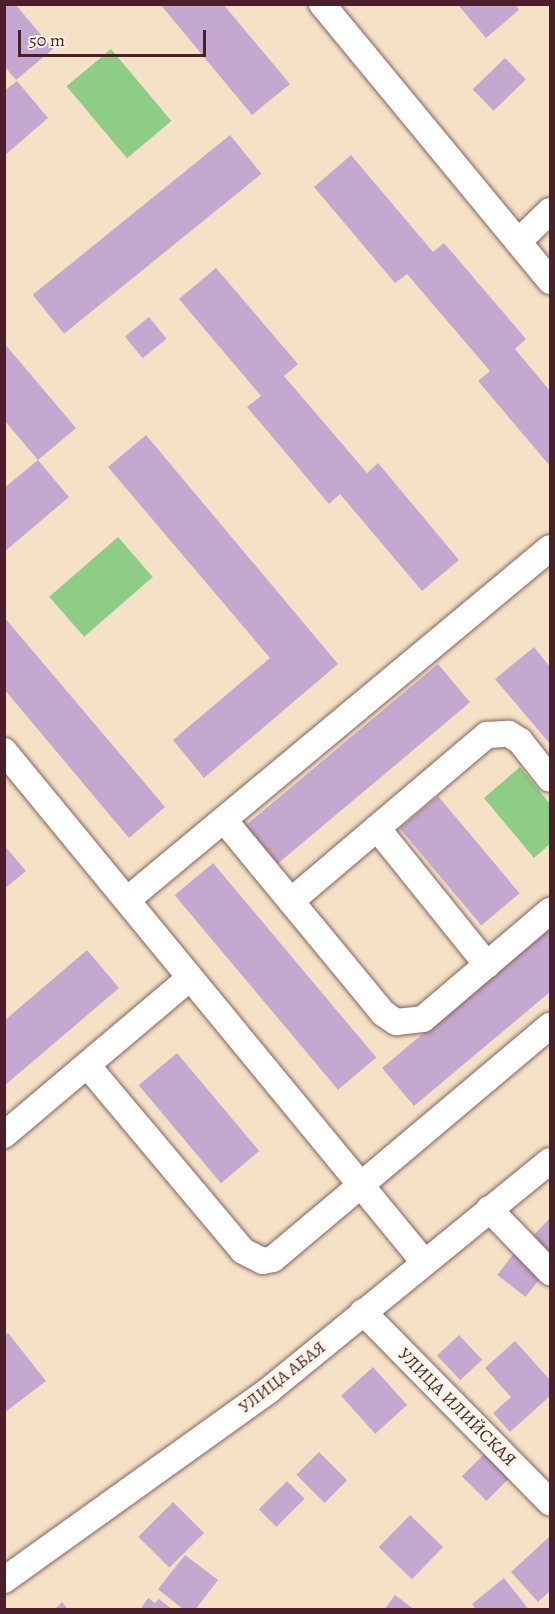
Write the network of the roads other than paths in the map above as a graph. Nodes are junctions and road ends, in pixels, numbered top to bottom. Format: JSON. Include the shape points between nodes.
{"nodes":[{"id":1,"x":322,"y":4,"type":"edge"},
{"id":2,"x":550,"y":212,"type":"edge"},
{"id":3,"x":519,"y":241,"type":"junction"},
{"id":4,"x":550,"y":280,"type":"edge"},
{"id":5,"x":550,"y":548,"type":"edge"},
{"id":6,"x":4,"y":751,"type":"edge"},
{"id":7,"x":550,"y":779,"type":"edge"},
{"id":8,"x":224,"y":820,"type":"junction"},
{"id":9,"x":377,"y":828,"type":"junction"},
{"id":10,"x":127,"y":900,"type":"junction"},
{"id":11,"x":291,"y":901,"type":"junction"},
{"id":12,"x":550,"y":911,"type":"edge"},
{"id":13,"x":487,"y":965,"type":"junction"},
{"id":14,"x":190,"y":978,"type":"junction"},
{"id":15,"x":550,"y":1026,"type":"edge"},
{"id":16,"x":87,"y":1065,"type":"junction"},
{"id":17,"x":4,"y":1136,"type":"edge"},
{"id":18,"x":550,"y":1161,"type":"edge"},
{"id":19,"x":360,"y":1186,"type":"junction"},
{"id":20,"x":489,"y":1209,"type":"junction"},
{"id":21,"x":424,"y":1262,"type":"junction"},
{"id":22,"x":550,"y":1272,"type":"edge"},
{"id":23,"x":363,"y":1312,"type":"junction"},
{"id":24,"x":550,"y":1502,"type":"edge"},
{"id":25,"x":4,"y":1580,"type":"edge"}],
"edges":[{"from":1,"to":3,"type":"street"},
{"from":2,"to":3,"type":"street"},
{"from":3,"to":4,"type":"street"},
{"from":5,"to":8,"type":"street"},
{"from":6,"to":10,"type":"street"},
{"from":7,"to":9,"type":"street","via":[[520,741],[497,732]]},
{"from":8,"to":10,"type":"street"},
{"from":8,"to":11,"type":"street"},
{"from":9,"to":11,"type":"street"},
{"from":9,"to":13,"type":"street"},
{"from":10,"to":14,"type":"street"},
{"from":11,"to":13,"type":"street","via":[[383,1013],[396,1022],[423,1019]]},
{"from":12,"to":13,"type":"street"},
{"from":14,"to":16,"type":"street"},
{"from":14,"to":19,"type":"street"},
{"from":15,"to":19,"type":"street"},
{"from":16,"to":17,"type":"street"},
{"from":16,"to":19,"type":"street","via":[[252,1259],[273,1259]]},
{"from":18,"to":20,"type":"street","name":"УЛИЦА АБАЯ"},
{"from":19,"to":21,"type":"street"},
{"from":20,"to":21,"type":"street","name":"УЛИЦА АБАЯ"},
{"from":20,"to":22,"type":"street"},
{"from":21,"to":23,"type":"street","name":"УЛИЦА АБАЯ"},
{"from":23,"to":24,"type":"street","name":"УЛИЦА ИЛИЙСКАЯ"},
{"from":23,"to":25,"type":"street","name":"УЛИЦА АБАЯ","via":[[268,1390]]}]}
